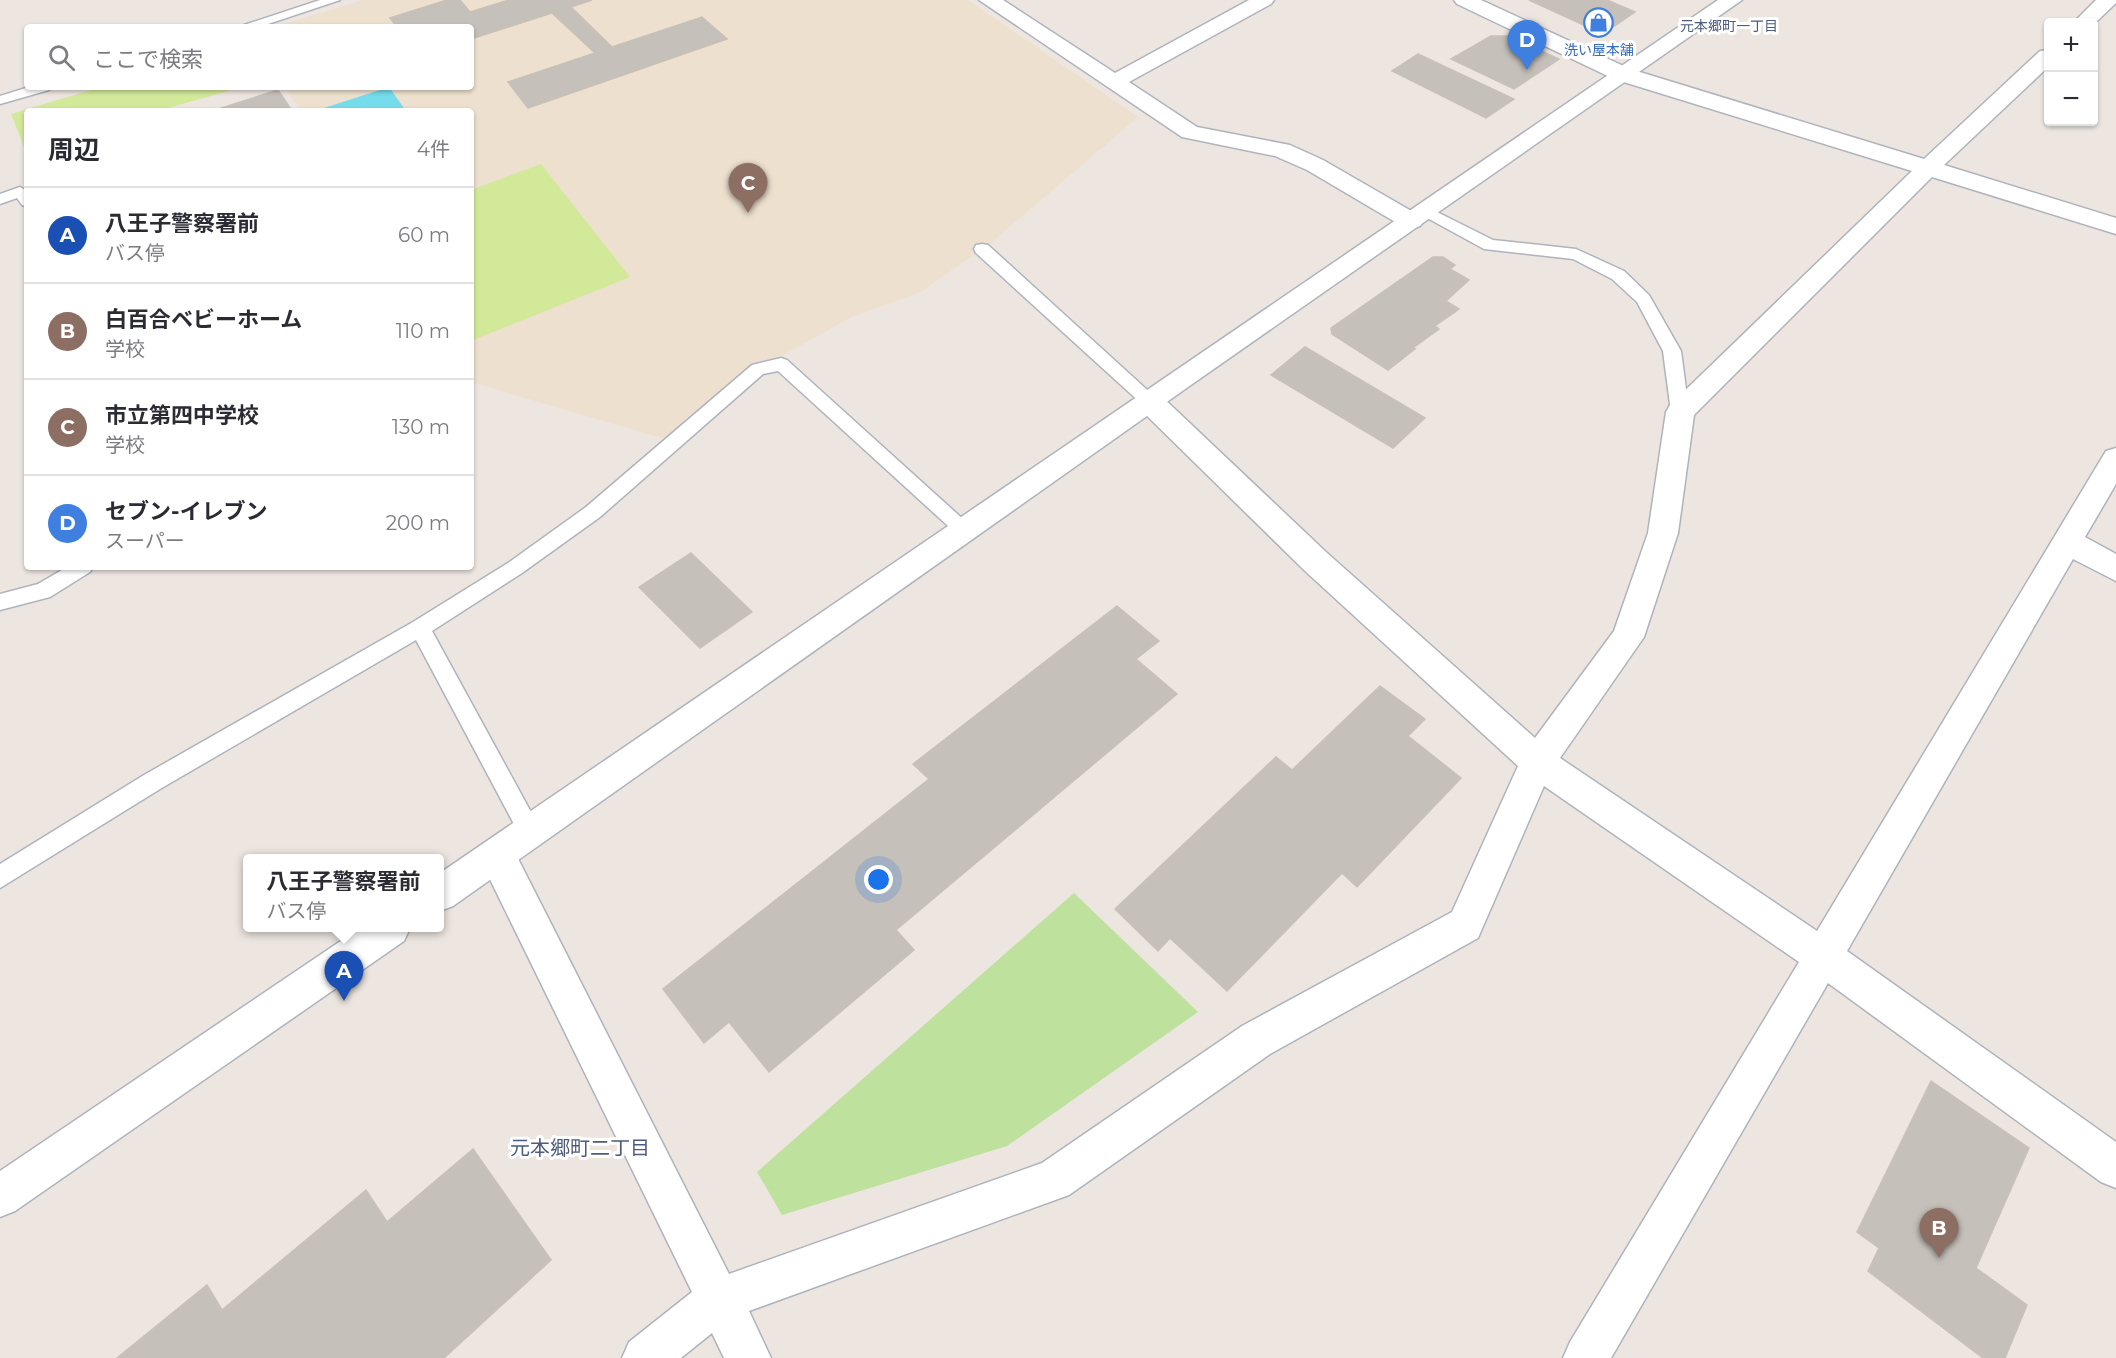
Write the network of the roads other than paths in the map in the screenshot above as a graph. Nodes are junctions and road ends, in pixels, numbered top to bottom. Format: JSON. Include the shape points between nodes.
{"nodes":[{"id":1,"x":334,"y":0,"type":"edge"},
{"id":2,"x":989,"y":0,"type":"edge"},
{"id":3,"x":1264,"y":0,"type":"edge"},
{"id":4,"x":1464,"y":0,"type":"edge"},
{"id":5,"x":1732,"y":0,"type":"edge"},
{"id":6,"x":2108,"y":0,"type":"edge"},
{"id":7,"x":2088,"y":18,"type":"edge"},
{"id":8,"x":255,"y":24,"type":"edge"},
{"id":9,"x":2044,"y":61,"type":"edge"},
{"id":10,"x":1622,"y":74,"type":"junction"},
{"id":11,"x":1116,"y":81,"type":"junction"},
{"id":12,"x":34,"y":90,"type":"edge"},
{"id":13,"x":0,"y":100,"type":"edge"},
{"id":14,"x":1928,"y":168,"type":"junction"},
{"id":15,"x":24,"y":198,"type":"edge"},
{"id":16,"x":0,"y":199,"type":"edge"},
{"id":17,"x":1418,"y":216,"type":"junction"},
{"id":18,"x":2116,"y":226,"type":"edge"},
{"id":19,"x":982,"y":249,"type":"dead end"},
{"id":20,"x":1149,"y":401,"type":"junction"},
{"id":21,"x":1680,"y":412,"type":"junction"},
{"id":22,"x":2116,"y":459,"type":"edge"},
{"id":23,"x":965,"y":530,"type":"junction"},
{"id":24,"x":2067,"y":541,"type":"junction"},
{"id":25,"x":2116,"y":569,"type":"edge"},
{"id":26,"x":78,"y":570,"type":"edge"},
{"id":27,"x":0,"y":602,"type":"edge"},
{"id":28,"x":420,"y":628,"type":"junction"},
{"id":29,"x":1537,"y":762,"type":"junction"},
{"id":30,"x":530,"y":832,"type":"junction"},
{"id":31,"x":497,"y":855,"type":"junction"},
{"id":32,"x":0,"y":877,"type":"edge"},
{"id":33,"x":444,"y":891,"type":"edge"},
{"id":34,"x":384,"y":932,"type":"edge"},
{"id":35,"x":1821,"y":956,"type":"junction"},
{"id":36,"x":2116,"y":1167,"type":"edge"},
{"id":37,"x":0,"y":1196,"type":"edge"},
{"id":38,"x":718,"y":1300,"type":"junction"},
{"id":39,"x":645,"y":1358,"type":"edge"},
{"id":40,"x":748,"y":1358,"type":"edge"},
{"id":41,"x":1586,"y":1358,"type":"edge"}],
"edges":[{"from":1,"to":8,"type":"lane"},
{"from":2,"to":11,"type":"street"},
{"from":3,"to":11,"type":"street"},
{"from":4,"to":10,"type":"street"},
{"from":5,"to":10,"type":"street"},
{"from":6,"to":7,"type":"street"},
{"from":9,"to":14,"type":"street"},
{"from":10,"to":14,"type":"street"},
{"from":10,"to":17,"type":"street"},
{"from":11,"to":17,"type":"street","via":[[1190,132],[1282,150]]},
{"from":12,"to":13,"type":"lane"},
{"from":14,"to":18,"type":"street"},
{"from":14,"to":21,"type":"street"},
{"from":15,"to":16,"type":"lane","via":[[20,192]]},
{"from":17,"to":20,"type":"street"},
{"from":17,"to":21,"type":"lane","via":[[1490,246],[1576,254],[1618,275],[1643,299],[1672,351]]},
{"from":19,"to":20,"type":"lane"},
{"from":20,"to":23,"type":"street"},
{"from":20,"to":29,"type":"street","via":[[1315,561]]},
{"from":21,"to":29,"type":"street","via":[[1663,533],[1628,637]]},
{"from":22,"to":24,"type":"street"},
{"from":23,"to":28,"type":"lane","via":[[781,364],[758,369],[593,512],[515,568]]},
{"from":23,"to":30,"type":"street"},
{"from":24,"to":25,"type":"street"},
{"from":24,"to":35,"type":"street"},
{"from":26,"to":27,"type":"lane","via":[[43,591]]},
{"from":28,"to":30,"type":"lane"},
{"from":28,"to":32,"type":"lane","via":[[152,782]]},
{"from":29,"to":35,"type":"street"},
{"from":29,"to":38,"type":"street","via":[[1465,925],[1256,1040],[1054,1180]]},
{"from":30,"to":31,"type":"street"},
{"from":31,"to":33,"type":"street"},
{"from":31,"to":38,"type":"street"},
{"from":34,"to":37,"type":"street"},
{"from":35,"to":36,"type":"street"},
{"from":35,"to":41,"type":"street"},
{"from":38,"to":39,"type":"street"},
{"from":38,"to":40,"type":"street"}]}
